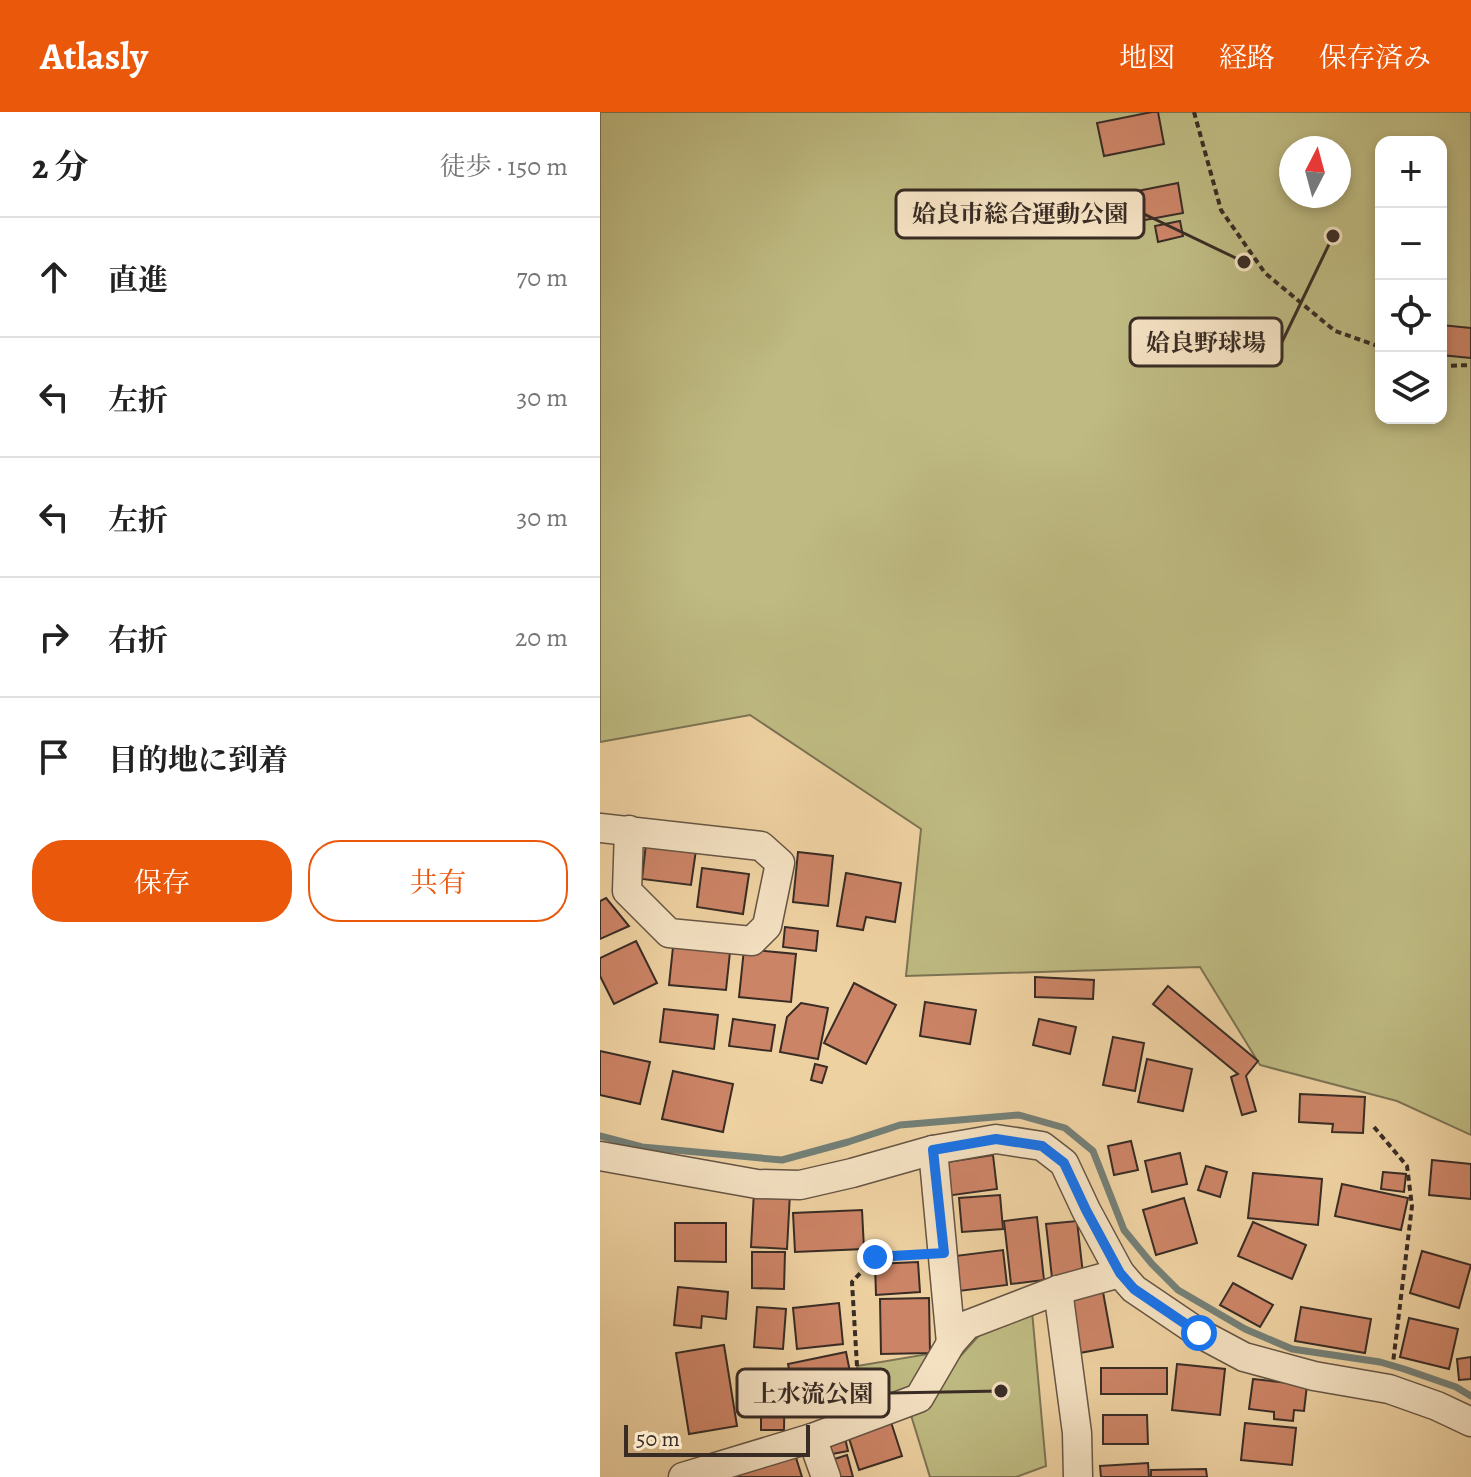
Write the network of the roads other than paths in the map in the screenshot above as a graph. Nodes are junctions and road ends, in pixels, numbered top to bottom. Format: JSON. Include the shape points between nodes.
{"nodes":[{"id":1,"x":600,"y":828,"type":"edge"},
{"id":2,"x":629,"y":830,"type":"junction"},
{"id":3,"x":933,"y":1150,"type":"junction"},
{"id":4,"x":600,"y":1156,"type":"edge"},
{"id":5,"x":1120,"y":1273,"type":"junction"},
{"id":6,"x":1058,"y":1290,"type":"junction"},
{"id":7,"x":951,"y":1343,"type":"junction"},
{"id":8,"x":1471,"y":1422,"type":"edge"},
{"id":9,"x":812,"y":1438,"type":"junction"},
{"id":10,"x":683,"y":1477,"type":"edge"},
{"id":11,"x":826,"y":1477,"type":"edge"},
{"id":12,"x":1078,"y":1477,"type":"edge"}],
"edges":[{"from":1,"to":2,"type":"street"},
{"from":2,"to":2,"type":"street","via":[[761,846],[780,863],[767,926],[752,941],[669,933],[627,891]]},
{"from":3,"to":4,"type":"street","via":[[800,1185],[757,1184]]},
{"from":3,"to":5,"type":"street","via":[[996,1139],[1042,1146],[1064,1163]]},
{"from":3,"to":7,"type":"street"},
{"from":5,"to":6,"type":"street"},
{"from":5,"to":8,"type":"street","via":[[1134,1289],[1244,1357],[1389,1389]]},
{"from":6,"to":7,"type":"street","via":[[967,1325]]},
{"from":6,"to":12,"type":"street"},
{"from":7,"to":9,"type":"street","via":[[919,1398]]},
{"from":9,"to":10,"type":"street"},
{"from":9,"to":11,"type":"street"}]}
